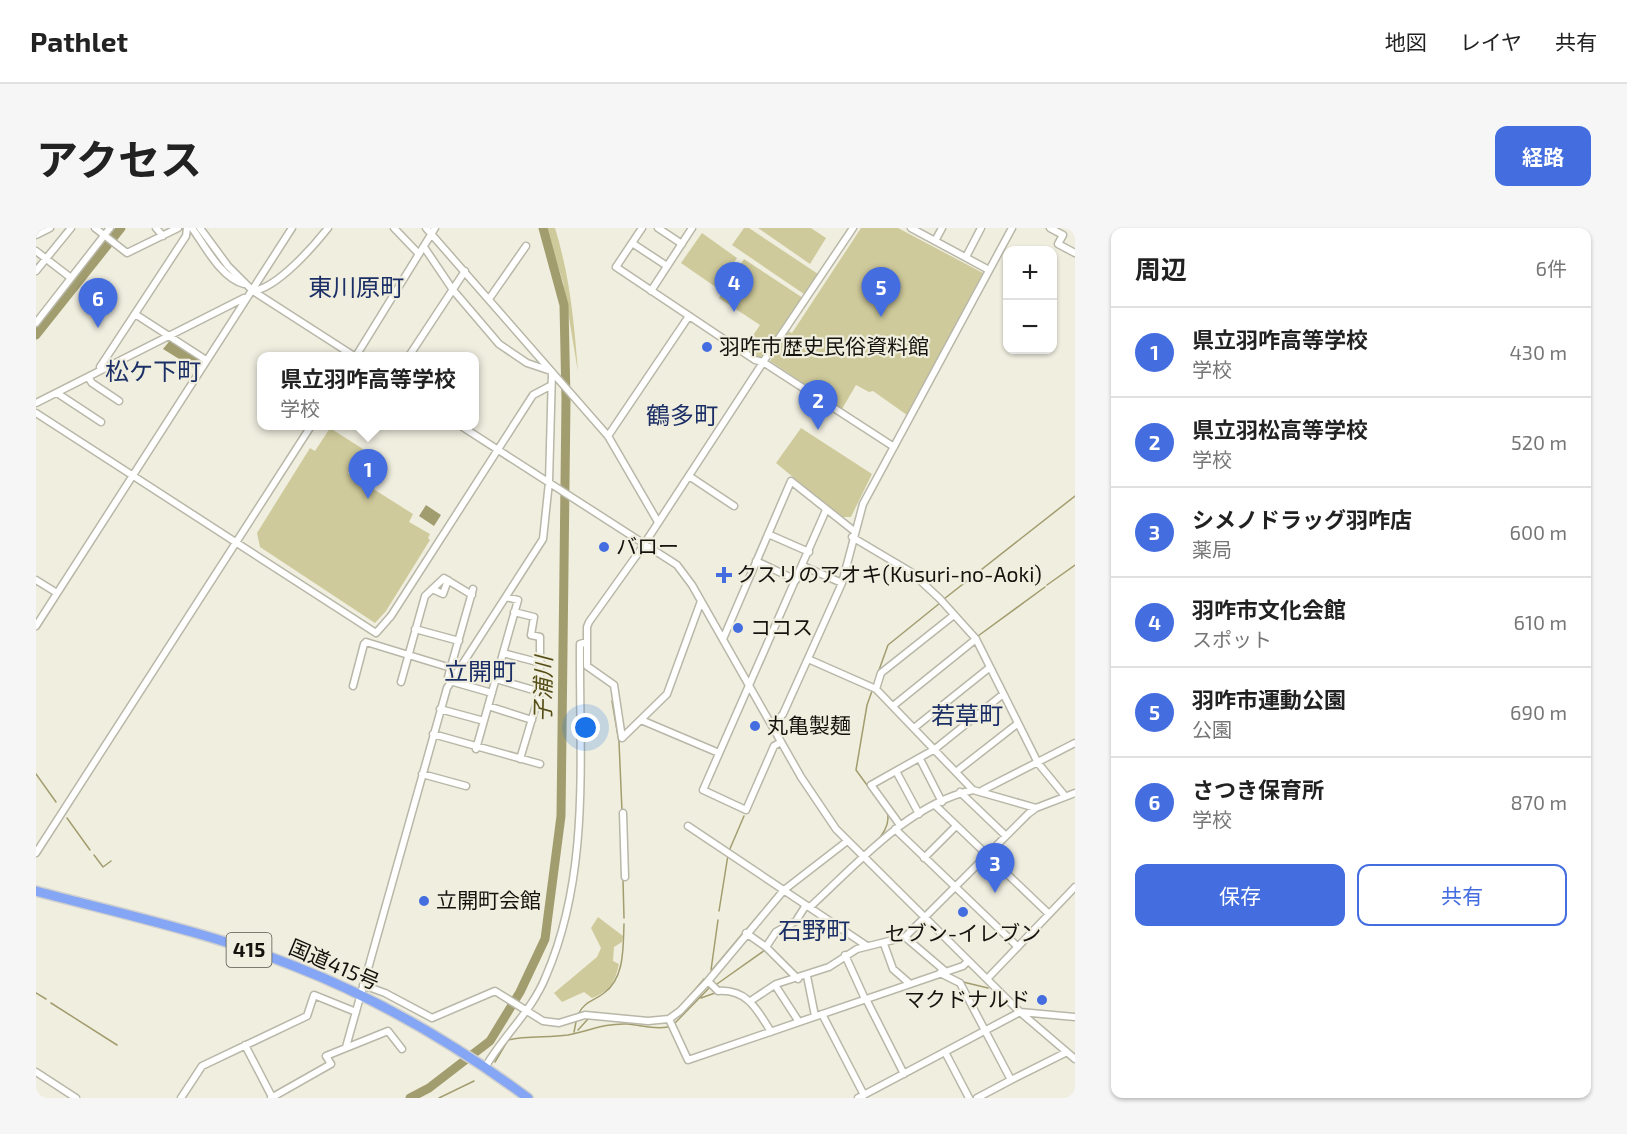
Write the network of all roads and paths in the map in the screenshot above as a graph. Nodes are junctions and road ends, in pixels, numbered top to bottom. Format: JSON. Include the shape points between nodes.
{"nodes":[{"id":1,"x":50,"y":228,"type":"edge"},
{"id":2,"x":71,"y":228,"type":"edge"},
{"id":3,"x":95,"y":228,"type":"edge"},
{"id":4,"x":110,"y":228,"type":"edge"},
{"id":5,"x":156,"y":228,"type":"edge"},
{"id":6,"x":178,"y":228,"type":"edge"},
{"id":7,"x":187,"y":228,"type":"edge"},
{"id":8,"x":192,"y":228,"type":"edge"},
{"id":9,"x":200,"y":228,"type":"edge"},
{"id":10,"x":205,"y":228,"type":"edge"},
{"id":11,"x":292,"y":228,"type":"edge"},
{"id":12,"x":328,"y":228,"type":"edge"},
{"id":13,"x":394,"y":228,"type":"edge"},
{"id":14,"x":426,"y":228,"type":"edge"},
{"id":15,"x":642,"y":228,"type":"edge"},
{"id":16,"x":658,"y":228,"type":"edge"},
{"id":17,"x":692,"y":228,"type":"edge"},
{"id":18,"x":853,"y":228,"type":"edge"},
{"id":19,"x":911,"y":228,"type":"edge"},
{"id":20,"x":942,"y":228,"type":"edge"},
{"id":21,"x":981,"y":228,"type":"edge"},
{"id":22,"x":1012,"y":228,"type":"edge"},
{"id":23,"x":1050,"y":228,"type":"edge"},
{"id":24,"x":433,"y":231,"type":"edge"},
{"id":25,"x":36,"y":235,"type":"edge"},
{"id":26,"x":163,"y":236,"type":"junction"},
{"id":27,"x":106,"y":237,"type":"junction"},
{"id":28,"x":935,"y":241,"type":"junction"},
{"id":29,"x":632,"y":243,"type":"junction"},
{"id":30,"x":682,"y":244,"type":"junction"},
{"id":31,"x":526,"y":246,"type":"dead end"},
{"id":32,"x":424,"y":247,"type":"junction"},
{"id":33,"x":36,"y":251,"type":"edge"},
{"id":34,"x":1075,"y":253,"type":"edge"},
{"id":35,"x":419,"y":255,"type":"junction"},
{"id":36,"x":966,"y":257,"type":"junction"},
{"id":37,"x":47,"y":259,"type":"junction"},
{"id":38,"x":667,"y":266,"type":"junction"},
{"id":39,"x":989,"y":270,"type":"junction"},
{"id":40,"x":465,"y":271,"type":"junction"},
{"id":41,"x":36,"y":272,"type":"edge"},
{"id":42,"x":71,"y":278,"type":"junction"},
{"id":43,"x":245,"y":284,"type":"junction"},
{"id":44,"x":453,"y":290,"type":"junction"},
{"id":45,"x":253,"y":291,"type":"junction"},
{"id":46,"x":651,"y":291,"type":"junction"},
{"id":47,"x":245,"y":298,"type":"junction"},
{"id":48,"x":489,"y":299,"type":"junction"},
{"id":49,"x":135,"y":314,"type":"junction"},
{"id":50,"x":689,"y":316,"type":"junction"},
{"id":51,"x":36,"y":322,"type":"edge"},
{"id":52,"x":169,"y":336,"type":"junction"},
{"id":53,"x":347,"y":352,"type":"edge"},
{"id":54,"x":358,"y":352,"type":"edge"},
{"id":55,"x":412,"y":352,"type":"edge"},
{"id":56,"x":207,"y":360,"type":"junction"},
{"id":57,"x":762,"y":363,"type":"junction"},
{"id":58,"x":101,"y":370,"type":"junction"},
{"id":59,"x":552,"y":372,"type":"junction"},
{"id":60,"x":87,"y":377,"type":"junction"},
{"id":61,"x":549,"y":386,"type":"junction"},
{"id":62,"x":57,"y":393,"type":"junction"},
{"id":63,"x":119,"y":401,"type":"dead end"},
{"id":64,"x":36,"y":403,"type":"edge"},
{"id":65,"x":36,"y":413,"type":"edge"},
{"id":66,"x":101,"y":422,"type":"dead end"},
{"id":67,"x":308,"y":430,"type":"edge"},
{"id":68,"x":467,"y":430,"type":"edge"},
{"id":69,"x":608,"y":436,"type":"junction"},
{"id":70,"x":894,"y":447,"type":"junction"},
{"id":71,"x":499,"y":450,"type":"junction"},
{"id":72,"x":132,"y":476,"type":"junction"},
{"id":73,"x":688,"y":476,"type":"junction"},
{"id":74,"x":551,"y":483,"type":"junction"},
{"id":75,"x":734,"y":506,"type":"dead end"},
{"id":76,"x":826,"y":510,"type":"junction"},
{"id":77,"x":657,"y":522,"type":"junction"},
{"id":78,"x":768,"y":534,"type":"junction"},
{"id":79,"x":853,"y":534,"type":"junction"},
{"id":80,"x":237,"y":543,"type":"junction"},
{"id":81,"x":644,"y":543,"type":"junction"},
{"id":82,"x":809,"y":552,"type":"junction"},
{"id":83,"x":756,"y":561,"type":"junction"},
{"id":84,"x":803,"y":566,"type":"junction"},
{"id":85,"x":36,"y":580,"type":"edge"},
{"id":86,"x":448,"y":580,"type":"junction"},
{"id":87,"x":796,"y":580,"type":"junction"},
{"id":88,"x":842,"y":583,"type":"junction"},
{"id":89,"x":432,"y":589,"type":"junction"},
{"id":90,"x":57,"y":593,"type":"junction"},
{"id":91,"x":506,"y":597,"type":"junction"},
{"id":92,"x":701,"y":601,"type":"junction"},
{"id":93,"x":514,"y":612,"type":"junction"},
{"id":94,"x":954,"y":615,"type":"junction"},
{"id":95,"x":36,"y":626,"type":"edge"},
{"id":96,"x":415,"y":628,"type":"junction"},
{"id":97,"x":376,"y":633,"type":"junction"},
{"id":98,"x":723,"y":639,"type":"junction"},
{"id":99,"x":975,"y":639,"type":"junction"},
{"id":100,"x":459,"y":641,"type":"junction"},
{"id":101,"x":587,"y":642,"type":"junction"},
{"id":102,"x":365,"y":643,"type":"junction"},
{"id":103,"x":356,"y":651,"type":"dead end"},
{"id":104,"x":503,"y":653,"type":"junction"},
{"id":105,"x":408,"y":655,"type":"junction"},
{"id":106,"x":808,"y":659,"type":"junction"},
{"id":107,"x":541,"y":663,"type":"junction"},
{"id":108,"x":451,"y":668,"type":"junction"},
{"id":109,"x":989,"y":668,"type":"junction"},
{"id":110,"x":496,"y":679,"type":"junction"},
{"id":111,"x":450,"y":681,"type":"junction"},
{"id":112,"x":401,"y":682,"type":"dead end"},
{"id":113,"x":353,"y":686,"type":"dead end"},
{"id":114,"x":749,"y":687,"type":"junction"},
{"id":115,"x":876,"y":689,"type":"junction"},
{"id":116,"x":540,"y":692,"type":"junction"},
{"id":117,"x":492,"y":693,"type":"junction"},
{"id":118,"x":1002,"y":695,"type":"junction"},
{"id":119,"x":488,"y":706,"type":"junction"},
{"id":120,"x":893,"y":706,"type":"junction"},
{"id":121,"x":440,"y":709,"type":"junction"},
{"id":122,"x":532,"y":720,"type":"junction"},
{"id":123,"x":641,"y":720,"type":"junction"},
{"id":124,"x":484,"y":722,"type":"junction"},
{"id":125,"x":1017,"y":724,"type":"junction"},
{"id":126,"x":772,"y":726,"type":"junction"},
{"id":127,"x":914,"y":728,"type":"junction"},
{"id":128,"x":433,"y":734,"type":"junction"},
{"id":129,"x":781,"y":742,"type":"junction"},
{"id":130,"x":1075,"y":743,"type":"edge"},
{"id":131,"x":477,"y":748,"type":"junction"},
{"id":132,"x":935,"y":749,"type":"junction"},
{"id":133,"x":719,"y":753,"type":"junction"},
{"id":134,"x":520,"y":759,"type":"junction"},
{"id":135,"x":920,"y":759,"type":"junction"},
{"id":136,"x":1038,"y":763,"type":"junction"},
{"id":137,"x":540,"y":764,"type":"dead end"},
{"id":138,"x":896,"y":771,"type":"junction"},
{"id":139,"x":957,"y":771,"type":"junction"},
{"id":140,"x":422,"y":774,"type":"junction"},
{"id":141,"x":466,"y":786,"type":"dead end"},
{"id":142,"x":973,"y":789,"type":"junction"},
{"id":143,"x":982,"y":790,"type":"junction"},
{"id":144,"x":960,"y":792,"type":"junction"},
{"id":145,"x":1075,"y":793,"type":"edge"},
{"id":146,"x":1065,"y":796,"type":"junction"},
{"id":147,"x":939,"y":804,"type":"junction"},
{"id":148,"x":1036,"y":808,"type":"junction"},
{"id":149,"x":623,"y":813,"type":"dead end"},
{"id":150,"x":919,"y":814,"type":"junction"},
{"id":151,"x":688,"y":826,"type":"dead end"},
{"id":152,"x":956,"y":826,"type":"junction"},
{"id":153,"x":898,"y":827,"type":"junction"},
{"id":154,"x":1006,"y":836,"type":"junction"},
{"id":155,"x":846,"y":842,"type":"junction"},
{"id":156,"x":36,"y":853,"type":"edge"},
{"id":157,"x":987,"y":856,"type":"junction"},
{"id":158,"x":924,"y":858,"type":"junction"},
{"id":159,"x":863,"y":859,"type":"junction"},
{"id":160,"x":625,"y":877,"type":"dead end"},
{"id":161,"x":1075,"y":887,"type":"edge"},
{"id":162,"x":955,"y":888,"type":"junction"},
{"id":163,"x":784,"y":890,"type":"junction"},
{"id":164,"x":36,"y":891,"type":"edge"},
{"id":165,"x":808,"y":906,"type":"junction"},
{"id":166,"x":1049,"y":914,"type":"junction"},
{"id":167,"x":924,"y":918,"type":"junction"},
{"id":168,"x":746,"y":933,"type":"junction"},
{"id":169,"x":906,"y":937,"type":"junction"},
{"id":170,"x":884,"y":944,"type":"junction"},
{"id":171,"x":867,"y":946,"type":"junction"},
{"id":172,"x":766,"y":947,"type":"junction"},
{"id":173,"x":1018,"y":947,"type":"junction"},
{"id":174,"x":845,"y":955,"type":"junction"},
{"id":175,"x":968,"y":961,"type":"junction"},
{"id":176,"x":943,"y":972,"type":"junction"},
{"id":177,"x":807,"y":976,"type":"junction"},
{"id":178,"x":798,"y":979,"type":"junction"},
{"id":179,"x":987,"y":979,"type":"junction"},
{"id":180,"x":708,"y":981,"type":"junction"},
{"id":181,"x":909,"y":983,"type":"junction"},
{"id":182,"x":775,"y":985,"type":"junction"},
{"id":183,"x":362,"y":990,"type":"junction"},
{"id":184,"x":865,"y":999,"type":"junction"},
{"id":185,"x":752,"y":1000,"type":"junction"},
{"id":186,"x":526,"y":1010,"type":"junction"},
{"id":187,"x":356,"y":1012,"type":"junction"},
{"id":188,"x":1020,"y":1012,"type":"junction"},
{"id":189,"x":819,"y":1015,"type":"junction"},
{"id":190,"x":1075,"y":1017,"type":"edge"},
{"id":191,"x":669,"y":1019,"type":"junction"},
{"id":192,"x":800,"y":1022,"type":"junction"},
{"id":193,"x":985,"y":1031,"type":"junction"},
{"id":194,"x":771,"y":1032,"type":"junction"},
{"id":195,"x":245,"y":1045,"type":"junction"},
{"id":196,"x":346,"y":1047,"type":"junction"},
{"id":197,"x":402,"y":1049,"type":"dead end"},
{"id":198,"x":945,"y":1052,"type":"junction"},
{"id":199,"x":1067,"y":1052,"type":"junction"},
{"id":200,"x":1075,"y":1059,"type":"edge"},
{"id":201,"x":483,"y":1065,"type":"junction"},
{"id":202,"x":36,"y":1072,"type":"edge"},
{"id":203,"x":904,"y":1074,"type":"junction"},
{"id":204,"x":1011,"y":1080,"type":"junction"},
{"id":205,"x":861,"y":1096,"type":"edge"},
{"id":206,"x":76,"y":1098,"type":"edge"},
{"id":207,"x":182,"y":1098,"type":"edge"},
{"id":208,"x":272,"y":1098,"type":"edge"},
{"id":209,"x":528,"y":1098,"type":"edge"},
{"id":210,"x":969,"y":1098,"type":"edge"},
{"id":211,"x":977,"y":1098,"type":"edge"}],
"edges":[{"from":1,"to":25,"type":"street"},
{"from":2,"to":37,"type":"street"},
{"from":3,"to":27,"type":"street"},
{"from":4,"to":27,"type":"street"},
{"from":5,"to":26,"type":"street"},
{"from":6,"to":26,"type":"street"},
{"from":7,"to":49,"type":"street","via":[[186,236]]},
{"from":8,"to":43,"type":"street","via":[[223,270],[235,282]]},
{"from":9,"to":43,"type":"street"},
{"from":10,"to":43,"type":"street"},
{"from":11,"to":45,"type":"street"},
{"from":12,"to":45,"type":"street","via":[[294,264],[262,290]]},
{"from":13,"to":35,"type":"street"},
{"from":14,"to":24,"type":"street"},
{"from":15,"to":29,"type":"street"},
{"from":16,"to":30,"type":"street"},
{"from":17,"to":30,"type":"street"},
{"from":18,"to":57,"type":"street"},
{"from":19,"to":28,"type":"street"},
{"from":20,"to":28,"type":"street"},
{"from":21,"to":36,"type":"street"},
{"from":22,"to":39,"type":"street"},
{"from":23,"to":34,"type":"street","via":[[1063,235],[1058,244]]},
{"from":24,"to":32,"type":"street"},
{"from":24,"to":40,"type":"street"},
{"from":26,"to":27,"type":"street","via":[[127,253]]},
{"from":27,"to":42,"type":"street"},
{"from":28,"to":36,"type":"street"},
{"from":29,"to":38,"type":"street"},
{"from":29,"to":46,"type":"street","via":[[616,267]]},
{"from":30,"to":38,"type":"street"},
{"from":31,"to":48,"type":"street"},
{"from":32,"to":35,"type":"street"},
{"from":32,"to":44,"type":"street"},
{"from":33,"to":37,"type":"street"},
{"from":35,"to":54,"type":"street"},
{"from":36,"to":39,"type":"street"},
{"from":37,"to":41,"type":"street"},
{"from":37,"to":42,"type":"street"},
{"from":38,"to":46,"type":"street"},
{"from":39,"to":70,"type":"street"},
{"from":40,"to":44,"type":"street"},
{"from":40,"to":48,"type":"street"},
{"from":42,"to":51,"type":"street"},
{"from":43,"to":45,"type":"street"},
{"from":44,"to":55,"type":"street"},
{"from":44,"to":59,"type":"street","via":[[507,351]]},
{"from":45,"to":47,"type":"street"},
{"from":45,"to":53,"type":"street"},
{"from":46,"to":50,"type":"street"},
{"from":47,"to":52,"type":"street"},
{"from":47,"to":56,"type":"street"},
{"from":48,"to":59,"type":"street"},
{"from":49,"to":52,"type":"street"},
{"from":49,"to":58,"type":"street"},
{"from":50,"to":57,"type":"street"},
{"from":50,"to":69,"type":"street"},
{"from":52,"to":56,"type":"street"},
{"from":52,"to":58,"type":"street"},
{"from":56,"to":72,"type":"street"},
{"from":57,"to":70,"type":"street"},
{"from":57,"to":73,"type":"street"},
{"from":58,"to":60,"type":"street"},
{"from":59,"to":61,"type":"street"},
{"from":59,"to":69,"type":"street"},
{"from":60,"to":62,"type":"street"},
{"from":60,"to":63,"type":"street"},
{"from":61,"to":71,"type":"street","via":[[533,395]]},
{"from":61,"to":74,"type":"street"},
{"from":62,"to":64,"type":"street"},
{"from":62,"to":66,"type":"street"},
{"from":65,"to":72,"type":"street"},
{"from":67,"to":80,"type":"street"},
{"from":68,"to":71,"type":"street"},
{"from":69,"to":77,"type":"street"},
{"from":70,"to":79,"type":"street","via":[[863,504]]},
{"from":71,"to":74,"type":"street"},
{"from":71,"to":97,"type":"street"},
{"from":72,"to":80,"type":"street"},
{"from":72,"to":90,"type":"street"},
{"from":73,"to":75,"type":"street"},
{"from":73,"to":77,"type":"street"},
{"from":74,"to":81,"type":"street"},
{"from":74,"to":91,"type":"street","via":[[543,539]]},
{"from":76,"to":78,"type":"street","via":[[791,481]]},
{"from":76,"to":79,"type":"street"},
{"from":76,"to":82,"type":"street"},
{"from":77,"to":81,"type":"street"},
{"from":78,"to":82,"type":"street"},
{"from":78,"to":83,"type":"street"},
{"from":79,"to":88,"type":"street"},
{"from":79,"to":94,"type":"street","via":[[911,572]]},
{"from":80,"to":97,"type":"street"},
{"from":80,"to":156,"type":"street"},
{"from":81,"to":92,"type":"street","via":[[677,565]]},
{"from":81,"to":101,"type":"street","via":[[590,622]]},
{"from":82,"to":84,"type":"street"},
{"from":83,"to":87,"type":"street"},
{"from":83,"to":98,"type":"street"},
{"from":84,"to":87,"type":"street"},
{"from":84,"to":88,"type":"street"},
{"from":85,"to":90,"type":"street"},
{"from":86,"to":89,"type":"street","via":[[444,578]]},
{"from":86,"to":89,"type":"street","via":[[443,594]]},
{"from":86,"to":100,"type":"street","via":[[472,592]]},
{"from":87,"to":114,"type":"street"},
{"from":88,"to":106,"type":"street"},
{"from":89,"to":96,"type":"street","via":[[425,596]]},
{"from":90,"to":95,"type":"street"},
{"from":91,"to":93,"type":"street","via":[[518,600]]},
{"from":91,"to":111,"type":"street"},
{"from":92,"to":98,"type":"street"},
{"from":92,"to":123,"type":"street","via":[[668,694]]},
{"from":93,"to":104,"type":"street"},
{"from":93,"to":107,"type":"street","via":[[534,617],[531,635],[540,637]]},
{"from":94,"to":99,"type":"street"},
{"from":94,"to":115,"type":"street","via":[[881,673]]},
{"from":96,"to":100,"type":"street"},
{"from":96,"to":105,"type":"street"},
{"from":97,"to":102,"type":"street"},
{"from":98,"to":114,"type":"street"},
{"from":99,"to":109,"type":"street"},
{"from":99,"to":120,"type":"street"},
{"from":100,"to":108,"type":"street"},
{"from":101,"to":123,"type":"street","via":[[586,666],[614,685],[622,738]]},
{"from":101,"to":186,"type":"street","via":[[580,644],[578,855],[573,886],[564,927],[546,977]]},
{"from":102,"to":103,"type":"street"},
{"from":102,"to":105,"type":"street"},
{"from":102,"to":113,"type":"street"},
{"from":104,"to":107,"type":"street"},
{"from":104,"to":110,"type":"street"},
{"from":105,"to":108,"type":"street"},
{"from":105,"to":112,"type":"street"},
{"from":106,"to":115,"type":"street"},
{"from":106,"to":126,"type":"street","via":[[783,714]]},
{"from":107,"to":116,"type":"street"},
{"from":108,"to":111,"type":"street"},
{"from":109,"to":118,"type":"street"},
{"from":109,"to":127,"type":"street"},
{"from":110,"to":116,"type":"street"},
{"from":110,"to":117,"type":"street"},
{"from":111,"to":117,"type":"street"},
{"from":111,"to":121,"type":"street"},
{"from":114,"to":126,"type":"street"},
{"from":114,"to":133,"type":"street"},
{"from":115,"to":120,"type":"street"},
{"from":116,"to":122,"type":"street"},
{"from":117,"to":119,"type":"street"},
{"from":118,"to":125,"type":"street"},
{"from":118,"to":132,"type":"street"},
{"from":119,"to":122,"type":"street"},
{"from":119,"to":124,"type":"street"},
{"from":120,"to":127,"type":"street"},
{"from":121,"to":124,"type":"street"},
{"from":121,"to":128,"type":"street"},
{"from":122,"to":134,"type":"street"},
{"from":123,"to":133,"type":"street"},
{"from":124,"to":131,"type":"street"},
{"from":125,"to":136,"type":"street"},
{"from":125,"to":139,"type":"street"},
{"from":126,"to":129,"type":"street"},
{"from":127,"to":132,"type":"street"},
{"from":128,"to":131,"type":"street"},
{"from":128,"to":140,"type":"street"},
{"from":129,"to":133,"type":"street","via":[[774,746],[746,810],[703,790]]},
{"from":129,"to":155,"type":"street"},
{"from":130,"to":136,"type":"street"},
{"from":131,"to":134,"type":"street"},
{"from":132,"to":135,"type":"street"},
{"from":132,"to":139,"type":"street"},
{"from":134,"to":137,"type":"street"},
{"from":135,"to":138,"type":"street"},
{"from":135,"to":147,"type":"street"},
{"from":136,"to":143,"type":"street"},
{"from":136,"to":146,"type":"street"},
{"from":138,"to":150,"type":"street"},
{"from":138,"to":153,"type":"street","via":[[871,785]]},
{"from":139,"to":142,"type":"street"},
{"from":140,"to":141,"type":"street"},
{"from":140,"to":183,"type":"street"},
{"from":142,"to":143,"type":"street"},
{"from":142,"to":144,"type":"street"},
{"from":143,"to":148,"type":"street"},
{"from":144,"to":147,"type":"street"},
{"from":144,"to":154,"type":"street"},
{"from":145,"to":146,"type":"street"},
{"from":146,"to":148,"type":"street"},
{"from":147,"to":150,"type":"street"},
{"from":147,"to":152,"type":"street"},
{"from":148,"to":154,"type":"street"},
{"from":149,"to":160,"type":"street"},
{"from":150,"to":153,"type":"street"},
{"from":151,"to":163,"type":"street"},
{"from":152,"to":157,"type":"street"},
{"from":152,"to":158,"type":"street"},
{"from":153,"to":158,"type":"street"},
{"from":153,"to":159,"type":"street"},
{"from":154,"to":157,"type":"street"},
{"from":155,"to":159,"type":"street"},
{"from":155,"to":163,"type":"street"},
{"from":157,"to":162,"type":"street"},
{"from":157,"to":166,"type":"street"},
{"from":158,"to":162,"type":"street"},
{"from":159,"to":165,"type":"street"},
{"from":159,"to":167,"type":"street"},
{"from":161,"to":166,"type":"street"},
{"from":162,"to":167,"type":"street"},
{"from":162,"to":173,"type":"street"},
{"from":163,"to":165,"type":"street"},
{"from":163,"to":168,"type":"street"},
{"from":164,"to":183,"type":"highway","name":"国道415号","number":"415","via":[[248,949]]},
{"from":165,"to":171,"type":"street"},
{"from":165,"to":172,"type":"street","via":[[796,921],[777,932]]},
{"from":166,"to":173,"type":"street"},
{"from":167,"to":169,"type":"street"},
{"from":167,"to":175,"type":"street"},
{"from":168,"to":172,"type":"street"},
{"from":168,"to":180,"type":"street"},
{"from":169,"to":170,"type":"street"},
{"from":169,"to":176,"type":"street"},
{"from":170,"to":171,"type":"street"},
{"from":170,"to":181,"type":"street","via":[[893,969]]},
{"from":171,"to":174,"type":"street"},
{"from":172,"to":178,"type":"street"},
{"from":173,"to":179,"type":"street"},
{"from":174,"to":177,"type":"street"},
{"from":174,"to":184,"type":"street"},
{"from":175,"to":176,"type":"street"},
{"from":175,"to":179,"type":"street"},
{"from":176,"to":181,"type":"street"},
{"from":176,"to":193,"type":"street","via":[[960,983]]},
{"from":177,"to":178,"type":"street"},
{"from":177,"to":189,"type":"street"},
{"from":178,"to":182,"type":"street"},
{"from":179,"to":188,"type":"street"},
{"from":180,"to":185,"type":"street","via":[[718,991],[737,992]]},
{"from":180,"to":191,"type":"street"},
{"from":181,"to":184,"type":"street"},
{"from":182,"to":185,"type":"street"},
{"from":182,"to":192,"type":"street"},
{"from":183,"to":186,"type":"street","via":[[385,993],[432,1018],[495,991]]},
{"from":183,"to":187,"type":"street"},
{"from":183,"to":201,"type":"highway","name":"国道415号","number":"415"},
{"from":184,"to":189,"type":"street"},
{"from":184,"to":203,"type":"street"},
{"from":185,"to":194,"type":"street"},
{"from":186,"to":191,"type":"street","via":[[543,1021],[559,1023],[585,1015]]},
{"from":186,"to":201,"type":"street"},
{"from":187,"to":195,"type":"street","via":[[314,995],[306,1016]]},
{"from":187,"to":196,"type":"street"},
{"from":188,"to":190,"type":"street"},
{"from":188,"to":193,"type":"street"},
{"from":188,"to":199,"type":"street"},
{"from":189,"to":192,"type":"street"},
{"from":189,"to":205,"type":"street"},
{"from":191,"to":194,"type":"street","via":[[688,1060]]},
{"from":192,"to":194,"type":"street"},
{"from":193,"to":198,"type":"street"},
{"from":193,"to":204,"type":"street"},
{"from":195,"to":207,"type":"street","via":[[202,1066]]},
{"from":195,"to":208,"type":"street"},
{"from":196,"to":197,"type":"street","via":[[388,1030]]},
{"from":196,"to":208,"type":"street","via":[[326,1056],[331,1064]]},
{"from":198,"to":203,"type":"street"},
{"from":198,"to":210,"type":"street"},
{"from":199,"to":200,"type":"street"},
{"from":199,"to":204,"type":"street"},
{"from":201,"to":209,"type":"highway","name":"国道415号","number":"415"},
{"from":202,"to":206,"type":"street"},
{"from":203,"to":205,"type":"street"},
{"from":204,"to":211,"type":"street"}]}
